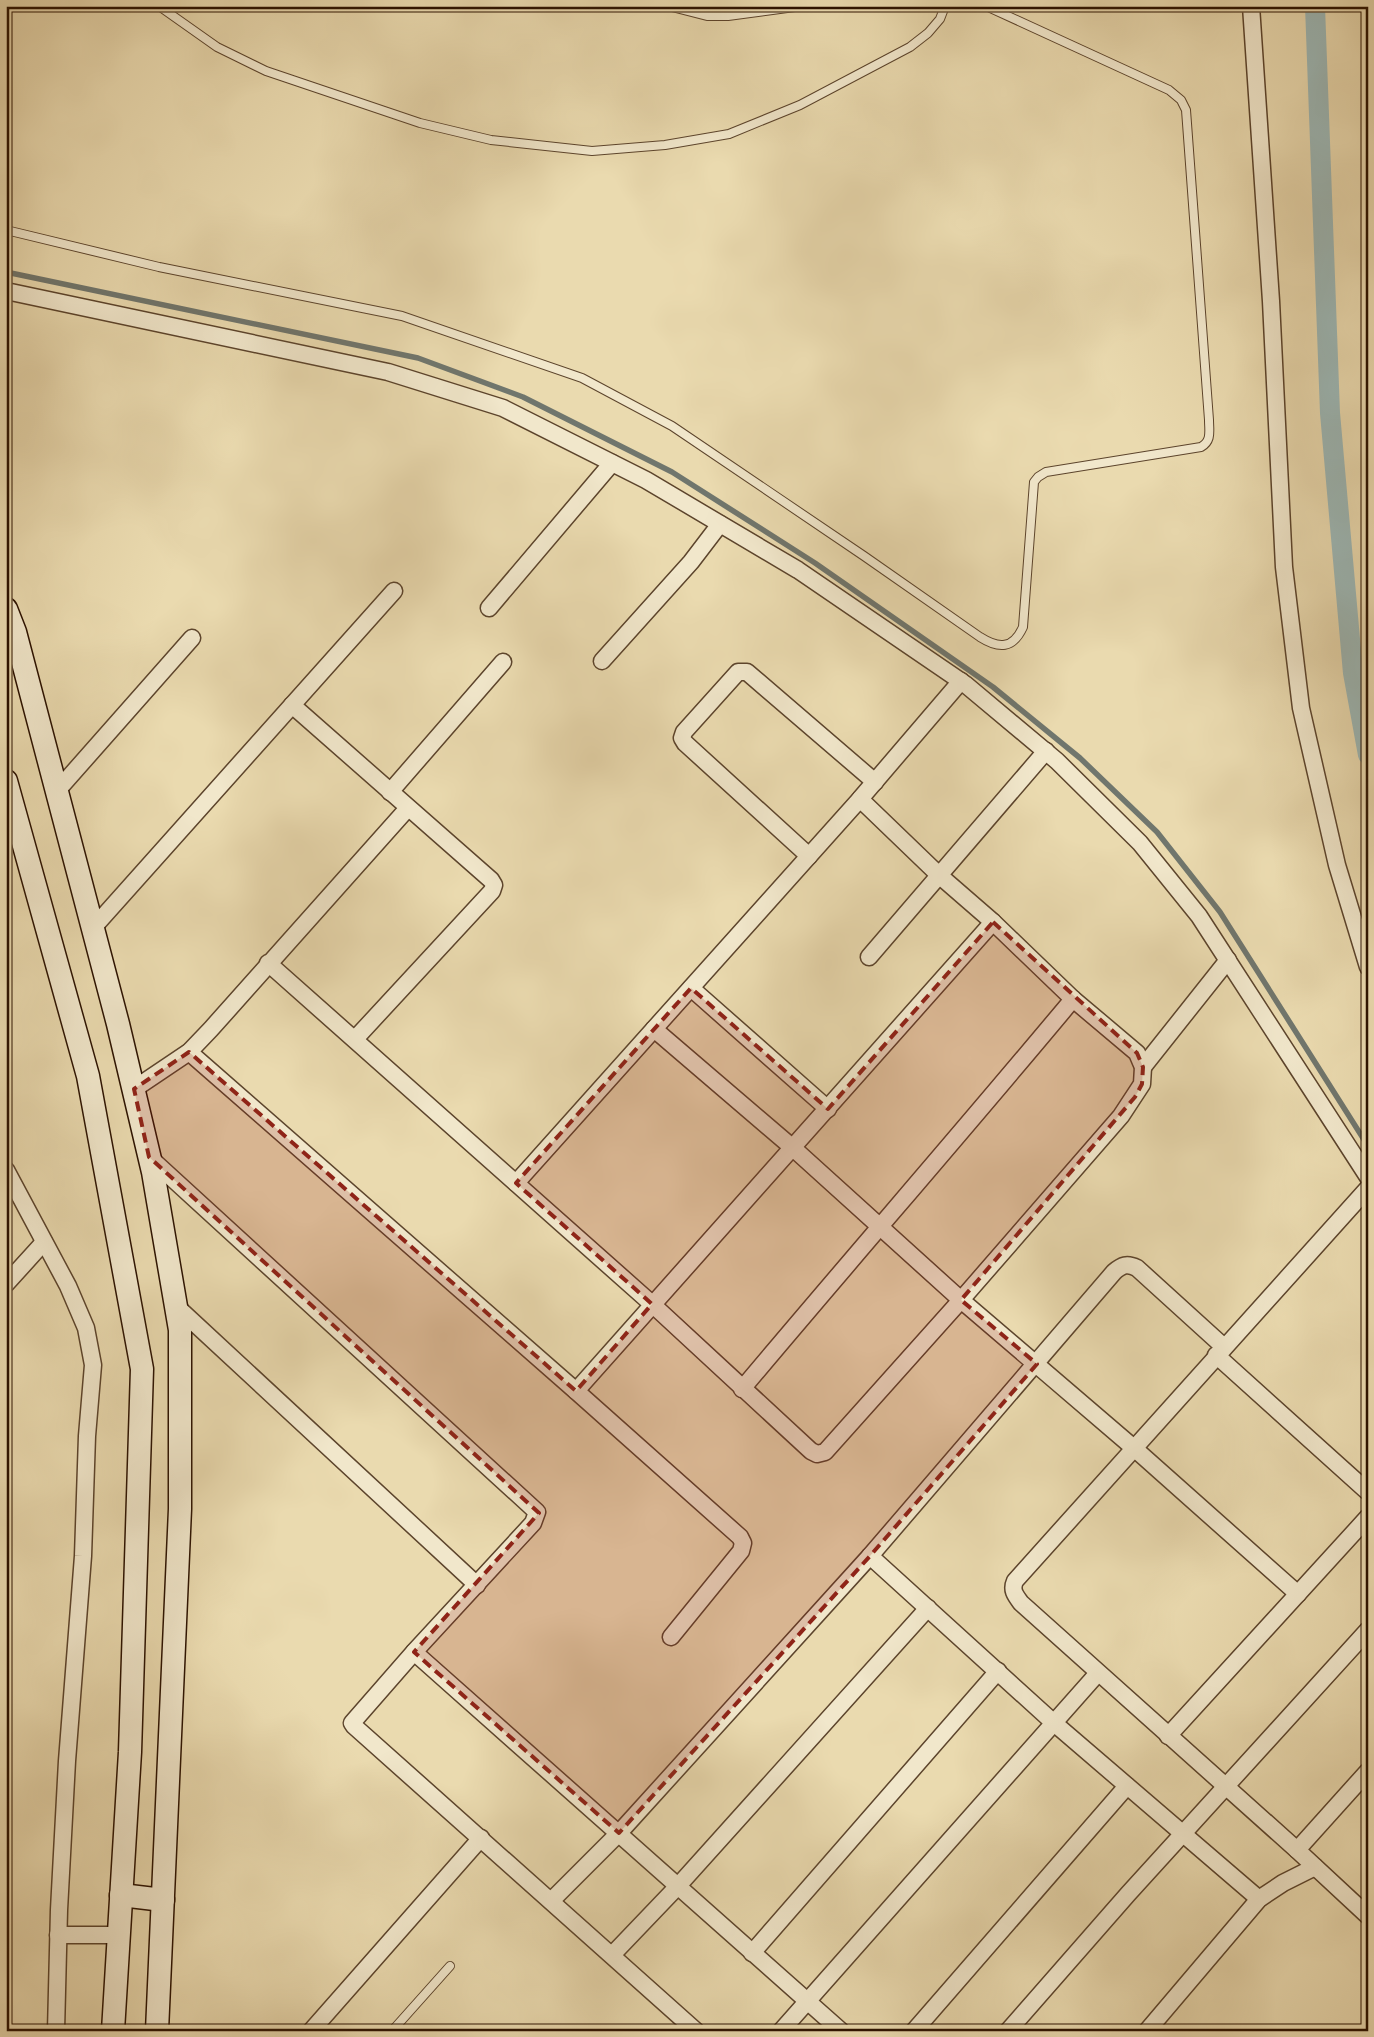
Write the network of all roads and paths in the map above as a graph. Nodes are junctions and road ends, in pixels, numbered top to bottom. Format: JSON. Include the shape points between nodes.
{"nodes":[{"id":1,"x":159,"y":6,"type":"edge"},
{"id":2,"x":668,"y":6,"type":"edge"},
{"id":3,"x":802,"y":6,"type":"edge"},
{"id":4,"x":945,"y":6,"type":"edge"},
{"id":5,"x":986,"y":6,"type":"edge"},
{"id":6,"x":1251,"y":6,"type":"edge"},
{"id":7,"x":6,"y":230,"type":"edge"},
{"id":8,"x":6,"y":291,"type":"edge"},
{"id":9,"x":612,"y":463,"type":"junction"},
{"id":10,"x":720,"y":524,"type":"junction"},
{"id":11,"x":394,"y":591,"type":"dead end"},
{"id":12,"x":490,"y":608,"type":"dead end"},
{"id":13,"x":6,"y":609,"type":"edge"},
{"id":14,"x":192,"y":638,"type":"dead end"},
{"id":15,"x":602,"y":661,"type":"dead end"},
{"id":16,"x":503,"y":662,"type":"dead end"},
{"id":17,"x":961,"y":681,"type":"junction"},
{"id":18,"x":292,"y":705,"type":"junction"},
{"id":19,"x":1046,"y":751,"type":"junction"},
{"id":20,"x":6,"y":780,"type":"edge"},
{"id":21,"x":875,"y":782,"type":"junction"},
{"id":22,"x":56,"y":792,"type":"junction"},
{"id":23,"x":390,"y":792,"type":"junction"},
{"id":24,"x":860,"y":799,"type":"junction"},
{"id":25,"x":408,"y":808,"type":"junction"},
{"id":26,"x":809,"y":856,"type":"junction"},
{"id":27,"x":940,"y":876,"type":"junction"},
{"id":28,"x":993,"y":922,"type":"junction"},
{"id":29,"x":93,"y":928,"type":"junction"},
{"id":30,"x":869,"y":957,"type":"dead end"},
{"id":31,"x":1228,"y":960,"type":"junction"},
{"id":32,"x":268,"y":964,"type":"junction"},
{"id":33,"x":1368,"y":967,"type":"edge"},
{"id":34,"x":691,"y":988,"type":"junction"},
{"id":35,"x":1073,"y":999,"type":"junction"},
{"id":36,"x":654,"y":1029,"type":"junction"},
{"id":37,"x":355,"y":1039,"type":"junction"},
{"id":38,"x":189,"y":1052,"type":"junction"},
{"id":39,"x":1143,"y":1067,"type":"junction"},
{"id":40,"x":134,"y":1089,"type":"junction"},
{"id":41,"x":828,"y":1109,"type":"junction"},
{"id":42,"x":793,"y":1148,"type":"junction"},
{"id":43,"x":149,"y":1157,"type":"junction"},
{"id":44,"x":6,"y":1170,"type":"edge"},
{"id":45,"x":1368,"y":1177,"type":"edge"},
{"id":46,"x":516,"y":1184,"type":"junction"},
{"id":47,"x":1368,"y":1188,"type":"edge"},
{"id":48,"x":879,"y":1226,"type":"junction"},
{"id":49,"x":44,"y":1242,"type":"junction"},
{"id":50,"x":6,"y":1284,"type":"edge"},
{"id":51,"x":961,"y":1300,"type":"junction"},
{"id":52,"x":652,"y":1304,"type":"junction"},
{"id":53,"x":176,"y":1306,"type":"junction"},
{"id":54,"x":1220,"y":1351,"type":"junction"},
{"id":55,"x":1037,"y":1364,"type":"junction"},
{"id":56,"x":742,"y":1389,"type":"junction"},
{"id":57,"x":576,"y":1390,"type":"junction"},
{"id":58,"x":1135,"y":1449,"type":"junction"},
{"id":59,"x":1368,"y":1492,"type":"edge"},
{"id":60,"x":1368,"y":1517,"type":"edge"},
{"id":61,"x":870,"y":1556,"type":"junction"},
{"id":62,"x":477,"y":1585,"type":"junction"},
{"id":63,"x":1298,"y":1594,"type":"junction"},
{"id":64,"x":928,"y":1608,"type":"junction"},
{"id":65,"x":1368,"y":1630,"type":"edge"},
{"id":66,"x":671,"y":1637,"type":"dead end"},
{"id":67,"x":414,"y":1652,"type":"junction"},
{"id":68,"x":998,"y":1672,"type":"junction"},
{"id":69,"x":1098,"y":1673,"type":"junction"},
{"id":70,"x":1054,"y":1723,"type":"junction"},
{"id":71,"x":1168,"y":1736,"type":"junction"},
{"id":72,"x":1368,"y":1771,"type":"edge"},
{"id":73,"x":1127,"y":1786,"type":"junction"},
{"id":74,"x":1225,"y":1787,"type":"junction"},
{"id":75,"x":619,"y":1834,"type":"junction"},
{"id":76,"x":1182,"y":1834,"type":"junction"},
{"id":77,"x":481,"y":1838,"type":"junction"},
{"id":78,"x":1297,"y":1850,"type":"junction"},
{"id":79,"x":1315,"y":1867,"type":"junction"},
{"id":80,"x":678,"y":1886,"type":"junction"},
{"id":81,"x":121,"y":1895,"type":"junction"},
{"id":82,"x":1258,"y":1899,"type":"junction"},
{"id":83,"x":163,"y":1900,"type":"junction"},
{"id":84,"x":551,"y":1901,"type":"junction"},
{"id":85,"x":1365,"y":1905,"type":"edge"},
{"id":86,"x":58,"y":1935,"type":"junction"},
{"id":87,"x":119,"y":1935,"type":"junction"},
{"id":88,"x":752,"y":1953,"type":"junction"},
{"id":89,"x":612,"y":1955,"type":"junction"},
{"id":90,"x":450,"y":1966,"type":"dead end"},
{"id":91,"x":808,"y":2001,"type":"junction"},
{"id":92,"x":689,"y":2028,"type":"edge"},
{"id":93,"x":56,"y":2031,"type":"edge"},
{"id":94,"x":113,"y":2031,"type":"edge"},
{"id":95,"x":157,"y":2031,"type":"edge"},
{"id":96,"x":311,"y":2031,"type":"edge"},
{"id":97,"x":392,"y":2031,"type":"edge"},
{"id":98,"x":781,"y":2031,"type":"edge"},
{"id":99,"x":840,"y":2031,"type":"edge"},
{"id":100,"x":914,"y":2031,"type":"edge"},
{"id":101,"x":1008,"y":2031,"type":"edge"},
{"id":102,"x":1147,"y":2031,"type":"edge"}],
"edges":[{"from":1,"to":4,"type":"lane","via":[[217,47],[266,71],[420,124],[491,140],[592,151],[665,145],[729,134],[800,106],[910,47],[940,19]]},
{"from":2,"to":3,"type":"lane","via":[[707,16],[728,16]]},
{"from":5,"to":7,"type":"lane","via":[[1169,90],[1181,100],[1186,110],[1209,420],[1209,439],[1202,447],[1046,472],[1038,476],[1034,482],[1023,627],[1013,642],[1003,645],[993,645],[980,637],[672,426],[582,378],[402,316],[159,266]]},
{"from":6,"to":33,"type":"street","via":[[1271,301],[1284,567],[1301,708],[1337,865]]},
{"from":8,"to":9,"type":"street","via":[[388,372],[503,408]]},
{"from":9,"to":10,"type":"street"},
{"from":9,"to":12,"type":"street"},
{"from":10,"to":15,"type":"street","via":[[691,562]]},
{"from":10,"to":17,"type":"street","via":[[798,570]]},
{"from":11,"to":18,"type":"street"},
{"from":13,"to":22,"type":"street","via":[[15,632]]},
{"from":14,"to":22,"type":"street"},
{"from":16,"to":23,"type":"street"},
{"from":17,"to":19,"type":"street"},
{"from":17,"to":21,"type":"street"},
{"from":18,"to":23,"type":"street"},
{"from":18,"to":29,"type":"street"},
{"from":19,"to":27,"type":"street"},
{"from":19,"to":31,"type":"street","via":[[1140,844],[1199,916]]},
{"from":20,"to":81,"type":"street","via":[[88,1076],[142,1369],[130,1752]]},
{"from":21,"to":24,"type":"street"},
{"from":21,"to":26,"type":"street","via":[[746,672],[738,672],[684,732],[682,738],[685,743]]},
{"from":22,"to":29,"type":"street"},
{"from":23,"to":25,"type":"street"},
{"from":24,"to":26,"type":"street"},
{"from":24,"to":27,"type":"street"},
{"from":25,"to":32,"type":"street"},
{"from":25,"to":37,"type":"street","via":[[494,885],[492,891]]},
{"from":26,"to":34,"type":"street"},
{"from":27,"to":28,"type":"street"},
{"from":27,"to":30,"type":"street"},
{"from":28,"to":35,"type":"street"},
{"from":28,"to":41,"type":"street"},
{"from":29,"to":40,"type":"street"},
{"from":31,"to":39,"type":"street"},
{"from":31,"to":45,"type":"street"},
{"from":32,"to":37,"type":"street"},
{"from":32,"to":38,"type":"street"},
{"from":34,"to":36,"type":"street"},
{"from":34,"to":41,"type":"street"},
{"from":35,"to":39,"type":"street","via":[[1137,1053]]},
{"from":35,"to":48,"type":"street"},
{"from":36,"to":42,"type":"street"},
{"from":36,"to":46,"type":"street"},
{"from":37,"to":46,"type":"street"},
{"from":38,"to":40,"type":"street"},
{"from":38,"to":57,"type":"street"},
{"from":39,"to":51,"type":"street","via":[[1142,1084],[1121,1116]]},
{"from":40,"to":43,"type":"street"},
{"from":41,"to":42,"type":"street"},
{"from":42,"to":48,"type":"street"},
{"from":42,"to":52,"type":"street"},
{"from":43,"to":53,"type":"street"},
{"from":43,"to":62,"type":"street","via":[[536,1510],[533,1523]]},
{"from":44,"to":49,"type":"street"},
{"from":46,"to":52,"type":"street"},
{"from":47,"to":54,"type":"street"},
{"from":48,"to":51,"type":"street"},
{"from":48,"to":56,"type":"street"},
{"from":49,"to":50,"type":"street"},
{"from":49,"to":86,"type":"street","via":[[86,1328],[93,1365],[87,1436],[84,1556]]},
{"from":51,"to":55,"type":"street"},
{"from":51,"to":56,"type":"street","via":[[825,1452],[817,1454],[811,1451]]},
{"from":52,"to":56,"type":"street"},
{"from":52,"to":57,"type":"street"},
{"from":53,"to":62,"type":"street"},
{"from":53,"to":83,"type":"street","via":[[180,1330],[180,1509]]},
{"from":54,"to":55,"type":"street","via":[[1131,1264],[1122,1265],[1114,1272]]},
{"from":54,"to":58,"type":"street"},
{"from":54,"to":59,"type":"street"},
{"from":55,"to":58,"type":"street"},
{"from":55,"to":61,"type":"street"},
{"from":57,"to":66,"type":"street","via":[[743,1543],[742,1551]]},
{"from":58,"to":63,"type":"street"},
{"from":58,"to":69,"type":"street","via":[[1012,1587],[1021,1603]]},
{"from":60,"to":63,"type":"street"},
{"from":61,"to":64,"type":"street"},
{"from":61,"to":75,"type":"street"},
{"from":62,"to":67,"type":"street"},
{"from":63,"to":71,"type":"street"},
{"from":64,"to":68,"type":"street"},
{"from":64,"to":80,"type":"street"},
{"from":65,"to":74,"type":"street"},
{"from":67,"to":75,"type":"street"},
{"from":67,"to":77,"type":"street","via":[[352,1723]]},
{"from":68,"to":70,"type":"street"},
{"from":68,"to":88,"type":"street"},
{"from":69,"to":70,"type":"street"},
{"from":69,"to":71,"type":"street"},
{"from":70,"to":73,"type":"street"},
{"from":70,"to":91,"type":"street"},
{"from":71,"to":74,"type":"street"},
{"from":72,"to":78,"type":"street"},
{"from":73,"to":76,"type":"street"},
{"from":73,"to":100,"type":"street"},
{"from":74,"to":76,"type":"street"},
{"from":74,"to":78,"type":"street"},
{"from":75,"to":80,"type":"street"},
{"from":75,"to":84,"type":"street"},
{"from":76,"to":82,"type":"street"},
{"from":76,"to":101,"type":"street"},
{"from":77,"to":84,"type":"street"},
{"from":77,"to":96,"type":"street"},
{"from":78,"to":79,"type":"street"},
{"from":79,"to":82,"type":"street"},
{"from":79,"to":85,"type":"street"},
{"from":80,"to":88,"type":"street"},
{"from":80,"to":89,"type":"street"},
{"from":81,"to":83,"type":"street"},
{"from":81,"to":87,"type":"street"},
{"from":82,"to":102,"type":"street"},
{"from":83,"to":95,"type":"street"},
{"from":84,"to":89,"type":"street"},
{"from":86,"to":87,"type":"street"},
{"from":86,"to":93,"type":"street"},
{"from":87,"to":94,"type":"street"},
{"from":88,"to":91,"type":"street"},
{"from":89,"to":92,"type":"street"},
{"from":90,"to":97,"type":"lane"},
{"from":91,"to":98,"type":"street"},
{"from":91,"to":99,"type":"street"}]}
